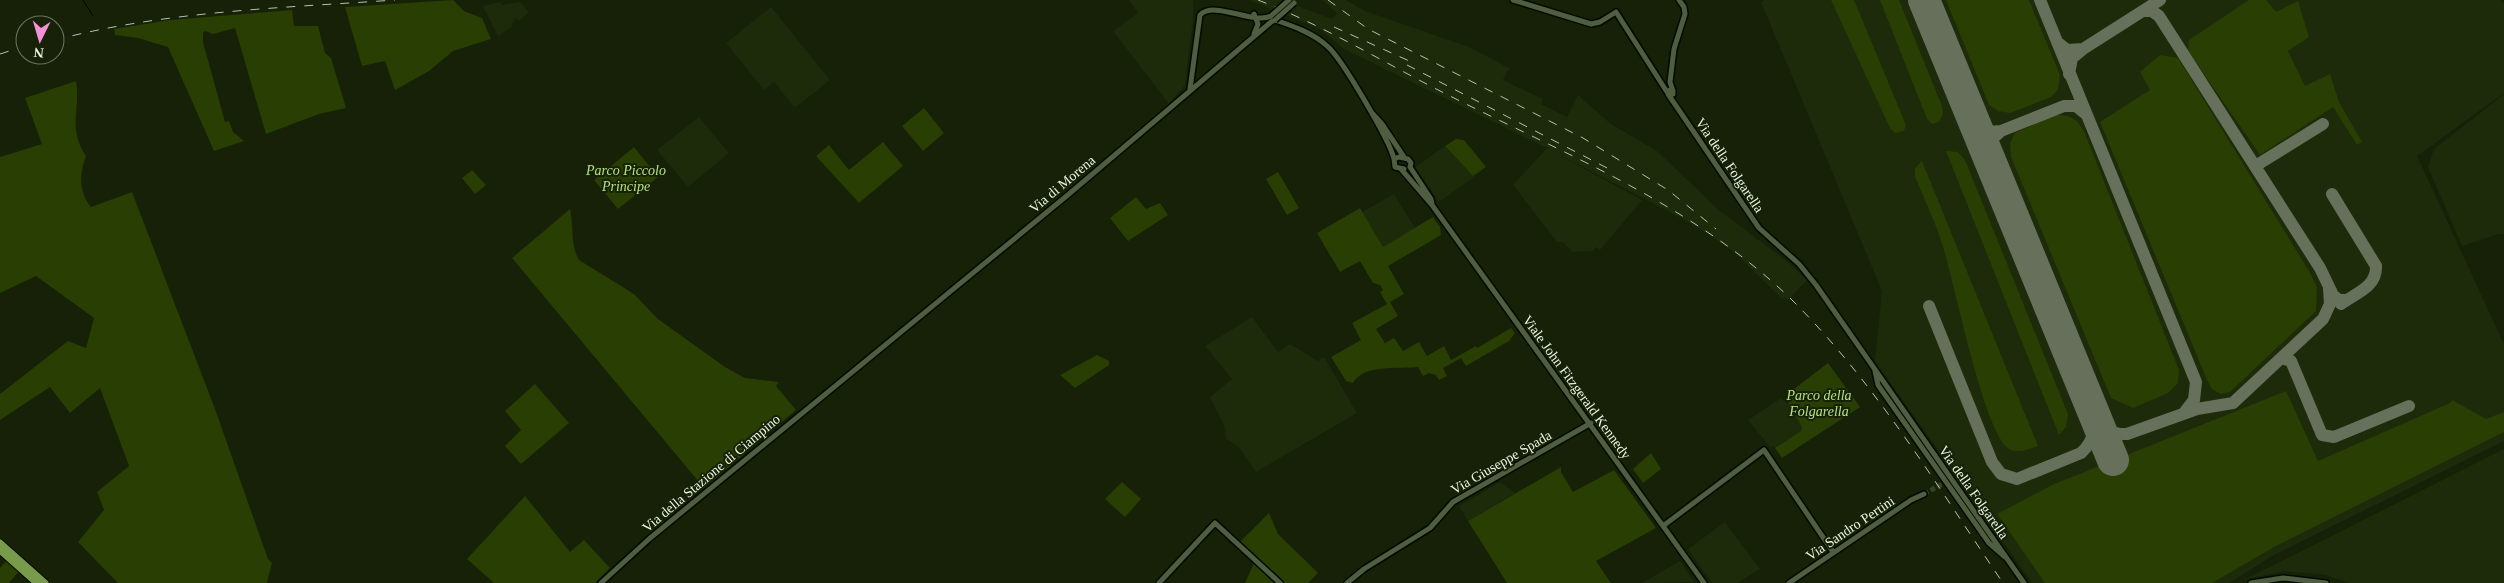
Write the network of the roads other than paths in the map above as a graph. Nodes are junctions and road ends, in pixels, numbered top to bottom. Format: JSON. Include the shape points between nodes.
{"nodes":[{"id":1,"x":1513,"y":0,"type":"edge"},
{"id":2,"x":1679,"y":0,"type":"edge"},
{"id":3,"x":1293,"y":1,"type":"edge"},
{"id":4,"x":1210,"y":3,"type":"dead end"},
{"id":5,"x":1241,"y":8,"type":"dead end"},
{"id":6,"x":1254,"y":14,"type":"junction"},
{"id":7,"x":1273,"y":18,"type":"junction"},
{"id":8,"x":1252,"y":37,"type":"junction"},
{"id":9,"x":1194,"y":68,"type":"junction"},
{"id":10,"x":1207,"y":76,"type":"junction"},
{"id":11,"x":1189,"y":92,"type":"junction"},
{"id":12,"x":1671,"y":92,"type":"junction"},
{"id":13,"x":1372,"y":114,"type":"junction"},
{"id":14,"x":1404,"y":158,"type":"junction"},
{"id":15,"x":1394,"y":159,"type":"junction"},
{"id":16,"x":1410,"y":167,"type":"junction"},
{"id":17,"x":1401,"y":169,"type":"junction"},
{"id":18,"x":1432,"y":204,"type":"junction"},
{"id":19,"x":839,"y":382,"type":"joint"},
{"id":20,"x":1591,"y":423,"type":"junction"},
{"id":21,"x":1924,"y":494,"type":"tunnel mouth"},
{"id":22,"x":1663,"y":526,"type":"junction"},
{"id":23,"x":0,"y":543,"type":"edge"},
{"id":24,"x":0,"y":550,"type":"edge"},
{"id":25,"x":1833,"y":552,"type":"junction"},
{"id":26,"x":36,"y":583,"type":"edge"},
{"id":27,"x":45,"y":583,"type":"edge"},
{"id":28,"x":601,"y":583,"type":"edge"},
{"id":29,"x":1159,"y":583,"type":"edge"},
{"id":30,"x":1280,"y":583,"type":"edge"},
{"id":31,"x":1347,"y":583,"type":"edge"},
{"id":32,"x":1704,"y":583,"type":"edge"},
{"id":33,"x":1789,"y":583,"type":"edge"},
{"id":34,"x":2024,"y":583,"type":"edge"},
{"id":35,"x":2251,"y":583,"type":"edge"},
{"id":36,"x":2326,"y":583,"type":"edge"}],
"edges":[{"from":1,"to":12,"type":"street","via":[[1579,22],[1596,24],[1616,12]]},
{"from":2,"to":12,"type":"street","via":[[1685,14],[1674,49]]},
{"from":3,"to":7,"type":"street","name":"Via di Morena","bridge":true},
{"from":4,"to":9,"type":"street","via":[[1200,15]]},
{"from":5,"to":6,"type":"street"},
{"from":6,"to":7,"type":"street"},
{"from":6,"to":8,"type":"street","via":[[1258,24]]},
{"from":7,"to":8,"type":"street","name":"Via di Morena"},
{"from":7,"to":13,"type":"street","via":[[1312,35],[1330,48]]},
{"from":8,"to":10,"type":"street","name":"Via di Morena"},
{"from":9,"to":10,"type":"street"},
{"from":9,"to":11,"type":"street"},
{"from":10,"to":11,"type":"street","name":"Via di Morena"},
{"from":11,"to":19,"type":"street","name":"Via di Morena"},
{"from":12,"to":34,"type":"street","name":"Via della Folgarella","via":[[1759,228],[1806,272]]},
{"from":13,"to":14,"type":"street"},
{"from":13,"to":15,"type":"street"},
{"from":14,"to":15,"type":"street"},
{"from":14,"to":16,"type":"street","name":"Viale John Fitzgerald Kennedy","via":[[1410,161]]},
{"from":15,"to":17,"type":"street","name":"Viale John Fitzgerald Kennedy","via":[[1396,167]]},
{"from":16,"to":17,"type":"street"},
{"from":16,"to":18,"type":"street","name":"Viale John Fitzgerald Kennedy"},
{"from":17,"to":18,"type":"street","name":"Viale John Fitzgerald Kennedy"},
{"from":18,"to":20,"type":"street","name":"Viale John Fitzgerald Kennedy"},
{"from":19,"to":28,"type":"street","name":"Via della Stazione di Ciampino","via":[[648,539]]},
{"from":20,"to":22,"type":"street","name":"Viale John Fitzgerald Kennedy"},
{"from":20,"to":31,"type":"street","name":"Via Giuseppe Spada","via":[[1453,502],[1430,528]]},
{"from":21,"to":25,"type":"street","name":"Via Sandro Pertini"},
{"from":22,"to":25,"type":"street","via":[[1764,450]]},
{"from":22,"to":32,"type":"street","name":"Viale John Fitzgerald Kennedy"},
{"from":23,"to":27,"type":"main road"},
{"from":24,"to":26,"type":"main road"},
{"from":25,"to":33,"type":"street","name":"Via Sandro Pertini"},
{"from":29,"to":30,"type":"street","via":[[1215,523]]},
{"from":35,"to":36,"type":"street","via":[[2287,578]]}]}
